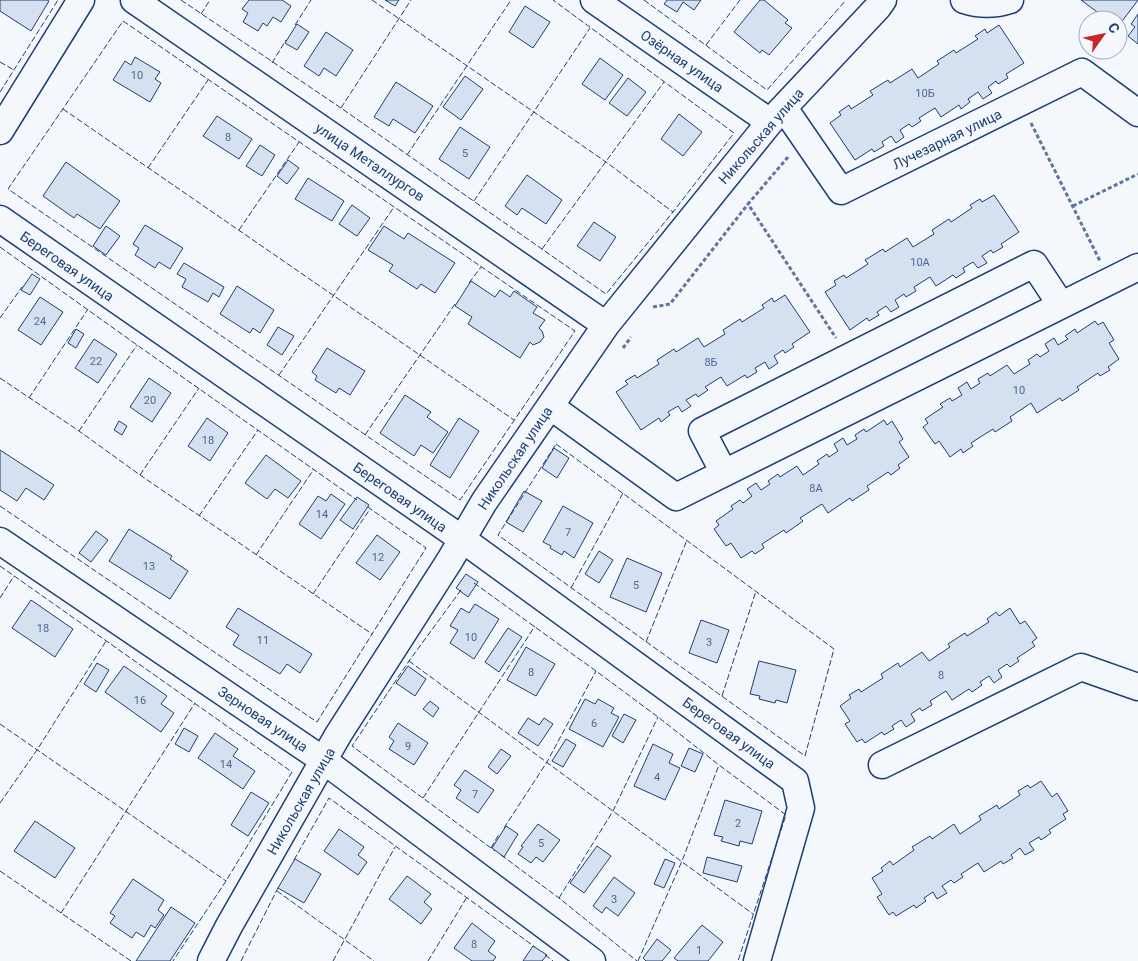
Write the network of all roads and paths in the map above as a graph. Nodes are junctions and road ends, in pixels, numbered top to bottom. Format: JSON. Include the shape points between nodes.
{"nodes":[{"id":1,"x":81,"y":0,"type":"edge"},
{"id":2,"x":134,"y":0,"type":"edge"},
{"id":3,"x":594,"y":0,"type":"edge"},
{"id":4,"x":883,"y":0,"type":"edge"},
{"id":5,"x":964,"y":0,"type":"edge"},
{"id":6,"x":1010,"y":0,"type":"edge"},
{"id":7,"x":1021,"y":102,"type":"junction"},
{"id":8,"x":1138,"y":113,"type":"edge"},
{"id":9,"x":777,"y":115,"type":"junction"},
{"id":10,"x":0,"y":131,"type":"edge"},
{"id":11,"x":804,"y":138,"type":"junction"},
{"id":12,"x":1138,"y":174,"type":"edge"},
{"id":13,"x":748,"y":204,"type":"junction"},
{"id":14,"x":1073,"y":206,"type":"junction"},
{"id":15,"x":0,"y":219,"type":"edge"},
{"id":16,"x":1138,"y":267,"type":"edge"},
{"id":17,"x":1110,"y":281,"type":"junction"},
{"id":18,"x":1061,"y":305,"type":"junction"},
{"id":19,"x":653,"y":307,"type":"dead end"},
{"id":20,"x":606,"y":324,"type":"junction"},
{"id":21,"x":635,"y":332,"type":"dead end"},
{"id":22,"x":617,"y":356,"type":"dead end"},
{"id":23,"x":848,"y":357,"type":"junction"},
{"id":24,"x":550,"y":406,"type":"junction"},
{"id":25,"x":724,"y":473,"type":"junction"},
{"id":26,"x":462,"y":539,"type":"junction"},
{"id":27,"x":0,"y":541,"type":"edge"},
{"id":28,"x":1138,"y":687,"type":"edge"},
{"id":29,"x":324,"y":760,"type":"junction"},
{"id":30,"x":882,"y":765,"type":"dead end"},
{"id":31,"x":211,"y":961,"type":"edge"},
{"id":32,"x":592,"y":961,"type":"edge"},
{"id":33,"x":757,"y":961,"type":"edge"}],
"edges":[{"from":1,"to":10,"type":"street"},
{"from":2,"to":20,"type":"street","name":"улица Металлургов"},
{"from":3,"to":9,"type":"street","name":"Озёрная улица"},
{"from":4,"to":9,"type":"street","name":"Никольская улица"},
{"from":5,"to":6,"type":"street","via":[[991,4]]},
{"from":7,"to":8,"type":"street","name":"Лучезарная улица","via":[[1082,72]]},
{"from":7,"to":11,"type":"street","name":"Лучезарная улица","via":[[841,191]]},
{"from":7,"to":14,"type":"path"},
{"from":9,"to":11,"type":"street","name":"Лучезарная улица"},
{"from":9,"to":20,"type":"street","name":"Никольская улица"},
{"from":11,"to":13,"type":"path"},
{"from":12,"to":14,"type":"path"},
{"from":13,"to":19,"type":"path","via":[[670,304]]},
{"from":13,"to":23,"type":"path"},
{"from":14,"to":17,"type":"path"},
{"from":15,"to":26,"type":"street","name":"Береговая улица"},
{"from":16,"to":17,"type":"street"},
{"from":17,"to":18,"type":"street"},
{"from":18,"to":23,"type":"street","via":[[1034,264]]},
{"from":18,"to":25,"type":"street"},
{"from":20,"to":24,"type":"street","name":"Никольская улица"},
{"from":21,"to":22,"type":"path"},
{"from":23,"to":25,"type":"street","via":[[702,430]]},
{"from":24,"to":25,"type":"street","via":[[676,497]]},
{"from":24,"to":26,"type":"street","name":"Никольская улица"},
{"from":26,"to":29,"type":"street","name":"Никольская улица"},
{"from":26,"to":33,"type":"street","name":"Береговая улица","via":[[795,781],[801,808]]},
{"from":27,"to":29,"type":"street","name":"Зерновая улица"},
{"from":28,"to":30,"type":"street","via":[[1081,667]]},
{"from":29,"to":31,"type":"street","name":"Никольская улица"},
{"from":29,"to":32,"type":"street","name":"Зерновая улица"}]}
